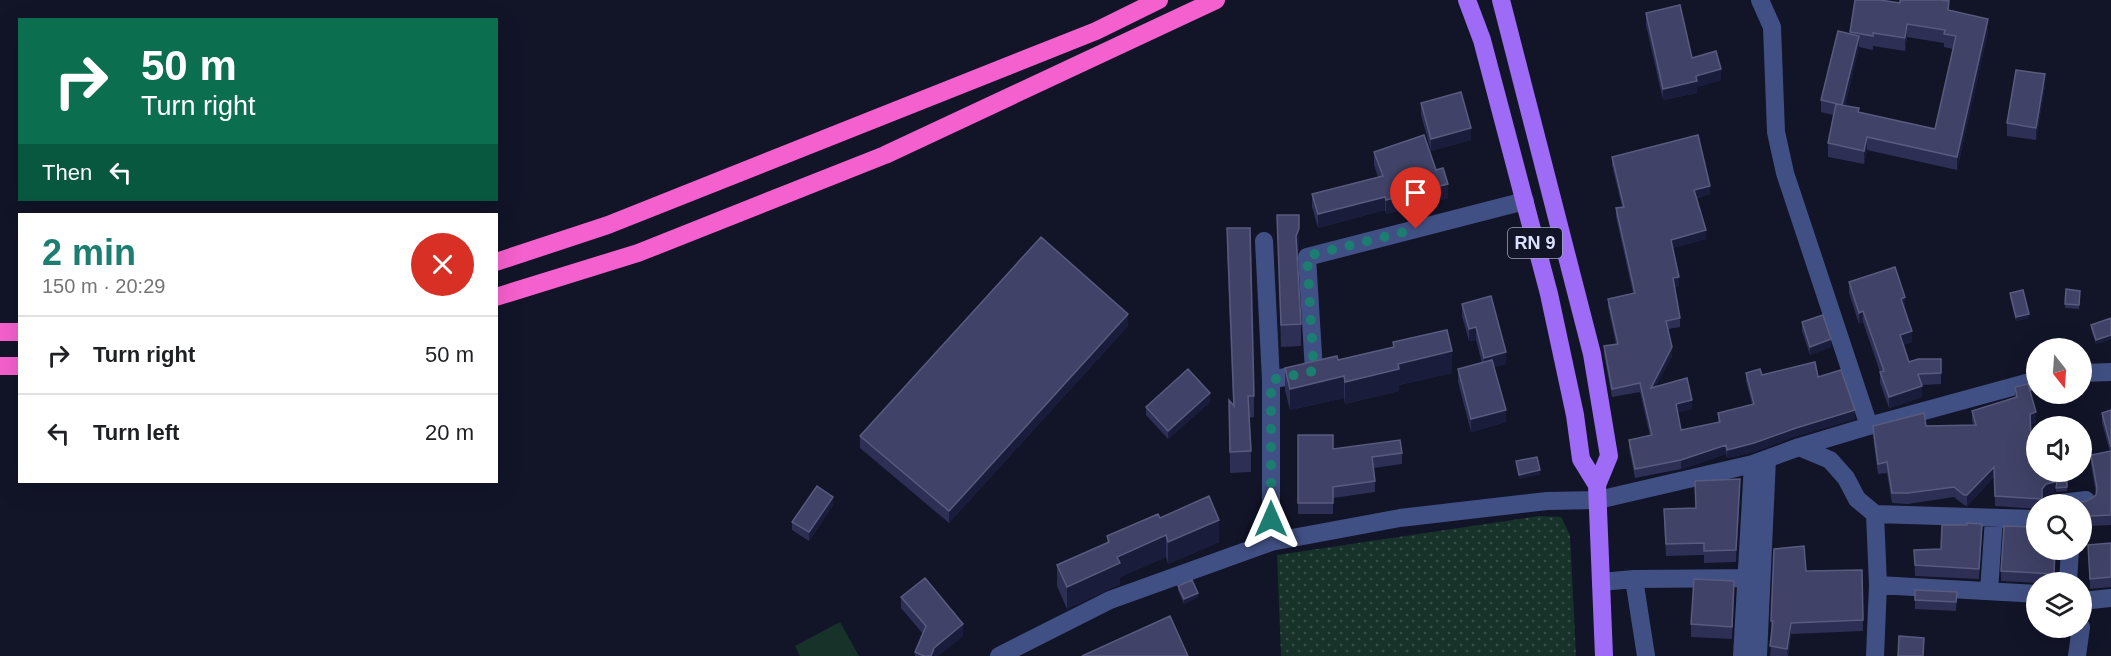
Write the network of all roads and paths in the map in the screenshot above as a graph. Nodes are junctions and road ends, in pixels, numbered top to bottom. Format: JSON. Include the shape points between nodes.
{"nodes":[{"id":1,"x":1159,"y":0,"type":"edge"},
{"id":2,"x":1216,"y":0,"type":"edge"},
{"id":3,"x":1467,"y":0,"type":"edge"},
{"id":4,"x":1501,"y":0,"type":"edge"},
{"id":5,"x":1760,"y":0,"type":"edge"},
{"id":6,"x":1525,"y":201,"type":"junction"},
{"id":7,"x":1264,"y":241,"type":"dead end"},
{"id":8,"x":498,"y":261,"type":"edge"},
{"id":9,"x":498,"y":296,"type":"edge"},
{"id":10,"x":0,"y":332,"type":"edge"},
{"id":11,"x":18,"y":332,"type":"edge"},
{"id":12,"x":0,"y":366,"type":"edge"},
{"id":13,"x":18,"y":366,"type":"edge"},
{"id":14,"x":1336,"y":366,"type":"edge"},
{"id":15,"x":1314,"y":371,"type":"junction"},
{"id":16,"x":2111,"y":372,"type":"edge"},
{"id":17,"x":2092,"y":373,"type":"edge"},
{"id":18,"x":1271,"y":380,"type":"junction"},
{"id":19,"x":2026,"y":383,"type":"edge"},
{"id":20,"x":1869,"y":426,"type":"junction"},
{"id":21,"x":1799,"y":447,"type":"junction"},
{"id":22,"x":1760,"y":461,"type":"junction"},
{"id":23,"x":1598,"y":493,"type":"junction"},
{"id":24,"x":1875,"y":514,"type":"junction"},
{"id":25,"x":1994,"y":518,"type":"junction"},
{"id":26,"x":2026,"y":519,"type":"edge"},
{"id":27,"x":1272,"y":542,"type":"junction"},
{"id":28,"x":1754,"y":577,"type":"junction"},
{"id":29,"x":1634,"y":579,"type":"junction"},
{"id":30,"x":1602,"y":582,"type":"junction"},
{"id":31,"x":1878,"y":585,"type":"junction"},
{"id":32,"x":1989,"y":591,"type":"junction"},
{"id":33,"x":2026,"y":593,"type":"edge"},
{"id":34,"x":2111,"y":598,"type":"edge"},
{"id":35,"x":2092,"y":604,"type":"edge"},
{"id":36,"x":2079,"y":638,"type":"edge"},
{"id":37,"x":999,"y":656,"type":"edge"},
{"id":38,"x":1604,"y":656,"type":"edge"},
{"id":39,"x":1646,"y":656,"type":"edge"},
{"id":40,"x":1742,"y":656,"type":"edge"},
{"id":41,"x":1758,"y":656,"type":"edge"},
{"id":42,"x":1875,"y":656,"type":"edge"},
{"id":43,"x":2077,"y":656,"type":"edge"}],
"edges":[{"from":1,"to":8,"type":"highway","via":[[1096,31],[608,225]]},
{"from":2,"to":9,"type":"highway","via":[[885,155],[638,253]]},
{"from":3,"to":6,"type":"main road","number":"RN 9","via":[[1482,40]]},
{"from":4,"to":23,"type":"main road","number":"RN 9","via":[[1592,354],[1609,456]]},
{"from":5,"to":20,"type":"street","via":[[1772,27],[1776,132],[1785,173]]},
{"from":6,"to":15,"type":"street","via":[[1307,256]]},
{"from":6,"to":23,"type":"main road","number":"RN 9","via":[[1571,396],[1581,459]]},
{"from":7,"to":18,"type":"street"},
{"from":10,"to":11,"type":"highway"},
{"from":12,"to":13,"type":"highway"},
{"from":14,"to":15,"type":"street"},
{"from":15,"to":18,"type":"street"},
{"from":16,"to":17,"type":"street"},
{"from":18,"to":27,"type":"street"},
{"from":19,"to":20,"type":"street"},
{"from":20,"to":21,"type":"street"},
{"from":21,"to":22,"type":"street"},
{"from":21,"to":24,"type":"street","via":[[1830,460],[1857,499]]},
{"from":22,"to":23,"type":"street"},
{"from":22,"to":28,"type":"street"},
{"from":23,"to":27,"type":"street","via":[[1400,518]]},
{"from":23,"to":30,"type":"main road","number":"RN 9"},
{"from":24,"to":25,"type":"street"},
{"from":24,"to":31,"type":"street"},
{"from":25,"to":26,"type":"street"},
{"from":25,"to":32,"type":"street"},
{"from":27,"to":37,"type":"street","via":[[1110,600]]},
{"from":28,"to":29,"type":"street"},
{"from":28,"to":40,"type":"street"},
{"from":28,"to":41,"type":"street"},
{"from":29,"to":30,"type":"street"},
{"from":29,"to":39,"type":"street"},
{"from":30,"to":38,"type":"main road","number":"RN 9"},
{"from":31,"to":32,"type":"street"},
{"from":31,"to":42,"type":"street"},
{"from":32,"to":33,"type":"street"},
{"from":34,"to":35,"type":"street"},
{"from":36,"to":43,"type":"street"}]}
